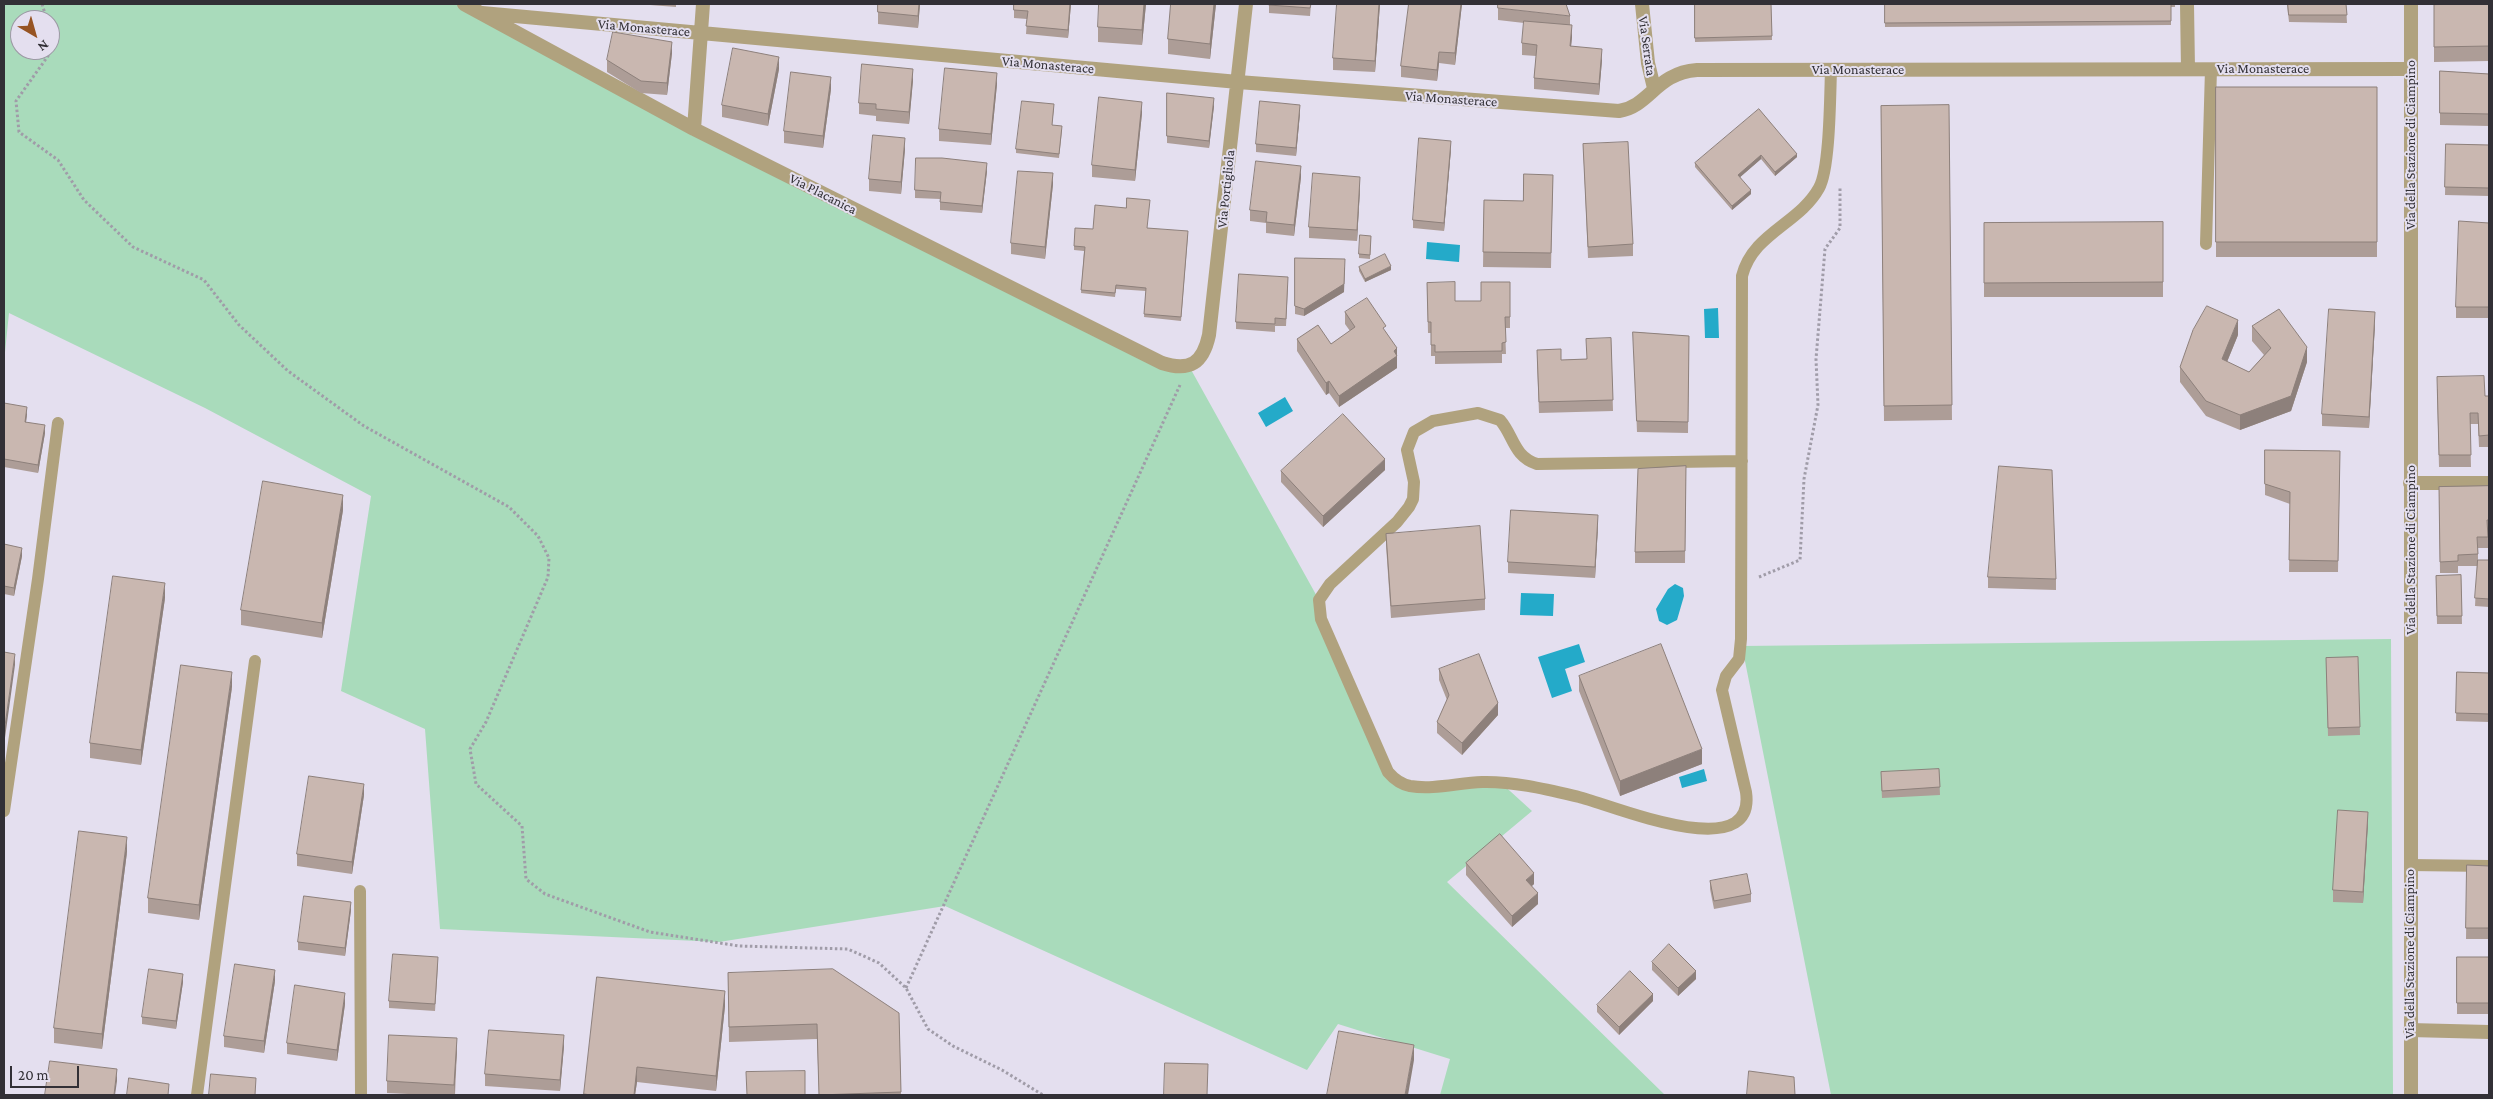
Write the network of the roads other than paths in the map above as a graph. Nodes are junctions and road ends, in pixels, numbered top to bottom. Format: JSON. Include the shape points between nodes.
{"nodes":[{"id":1,"x":464,"y":4,"type":"edge"},
{"id":2,"x":703,"y":4,"type":"edge"},
{"id":3,"x":1246,"y":4,"type":"edge"},
{"id":4,"x":1642,"y":4,"type":"edge"},
{"id":5,"x":2187,"y":4,"type":"edge"},
{"id":6,"x":2411,"y":4,"type":"edge"},
{"id":7,"x":482,"y":13,"type":"junction"},
{"id":8,"x":700,"y":34,"type":"junction"},
{"id":9,"x":2188,"y":69,"type":"junction"},
{"id":10,"x":2211,"y":69,"type":"junction"},
{"id":11,"x":2411,"y":69,"type":"junction"},
{"id":12,"x":1831,"y":70,"type":"junction"},
{"id":13,"x":1238,"y":82,"type":"junction"},
{"id":14,"x":1654,"y":88,"type":"junction"},
{"id":15,"x":694,"y":128,"type":"junction"},
{"id":16,"x":2206,"y":244,"type":"dead end"},
{"id":17,"x":1189,"y":366,"type":"joint"},
{"id":18,"x":58,"y":422,"type":"dead end"},
{"id":19,"x":1742,"y":460,"type":"junction"},
{"id":20,"x":2410,"y":483,"type":"junction"},
{"id":21,"x":2489,"y":483,"type":"edge"},
{"id":22,"x":256,"y":661,"type":"dead end"},
{"id":23,"x":4,"y":811,"type":"edge"},
{"id":24,"x":2410,"y":865,"type":"junction"},
{"id":25,"x":2489,"y":866,"type":"edge"},
{"id":26,"x":360,"y":891,"type":"dead end"},
{"id":27,"x":2410,"y":1030,"type":"junction"},
{"id":28,"x":2489,"y":1032,"type":"edge"},
{"id":29,"x":197,"y":1095,"type":"edge"},
{"id":30,"x":361,"y":1095,"type":"edge"},
{"id":31,"x":2411,"y":1095,"type":"edge"}],
"edges":[{"from":1,"to":7,"type":"street","name":"Via Placanica"},
{"from":2,"to":8,"type":"street"},
{"from":3,"to":13,"type":"street","name":"Via Portigliola"},
{"from":4,"to":14,"type":"street","name":"Via Serrata"},
{"from":5,"to":9,"type":"street"},
{"from":6,"to":11,"type":"street","name":"Via della Stazione di Ciampino"},
{"from":7,"to":8,"type":"street","name":"Via Monasterace"},
{"from":7,"to":15,"type":"street","name":"Via Placanica"},
{"from":8,"to":13,"type":"street","name":"Via Monasterace"},
{"from":8,"to":15,"type":"street"},
{"from":9,"to":10,"type":"street","name":"Via Monasterace"},
{"from":9,"to":12,"type":"street","name":"Via Monasterace"},
{"from":10,"to":11,"type":"street","name":"Via Monasterace"},
{"from":10,"to":16,"type":"lane"},
{"from":11,"to":20,"type":"street","name":"Via della Stazione di Ciampino"},
{"from":12,"to":14,"type":"street","name":"Via Monasterace","via":[[1690,71],[1674,75]]},
{"from":12,"to":19,"type":"lane","via":[[1825,167],[1820,186],[1804,206],[1759,243],[1747,259],[1742,276]]},
{"from":13,"to":14,"type":"street","name":"Via Monasterace","via":[[1619,111],[1633,107]]},
{"from":13,"to":17,"type":"street","name":"Via Portigliola","via":[[1210,335],[1204,354]]},
{"from":15,"to":17,"type":"street","name":"Via Placanica","via":[[1162,363]]},
{"from":18,"to":23,"type":"lane"},
{"from":19,"to":19,"type":"lane","via":[[1739,658],[1726,676],[1722,690],[1746,792],[1747,808],[1740,821],[1724,828],[1666,824],[1581,798],[1534,788],[1484,782],[1427,787],[1401,783],[1394,778],[1385,767],[1319,610],[1319,600],[1330,584],[1409,507],[1414,482],[1408,458],[1414,432],[1434,421],[1478,413],[1493,416],[1505,426],[1512,444],[1523,457],[1537,464]]},
{"from":20,"to":21,"type":"street"},
{"from":20,"to":24,"type":"street","name":"Via della Stazione di Ciampino"},
{"from":22,"to":29,"type":"lane"},
{"from":24,"to":25,"type":"lane"},
{"from":24,"to":27,"type":"street","name":"Via della Stazione di Ciampino"},
{"from":26,"to":30,"type":"lane"},
{"from":27,"to":28,"type":"street"},
{"from":27,"to":31,"type":"street","name":"Via della Stazione di Ciampino"}]}
